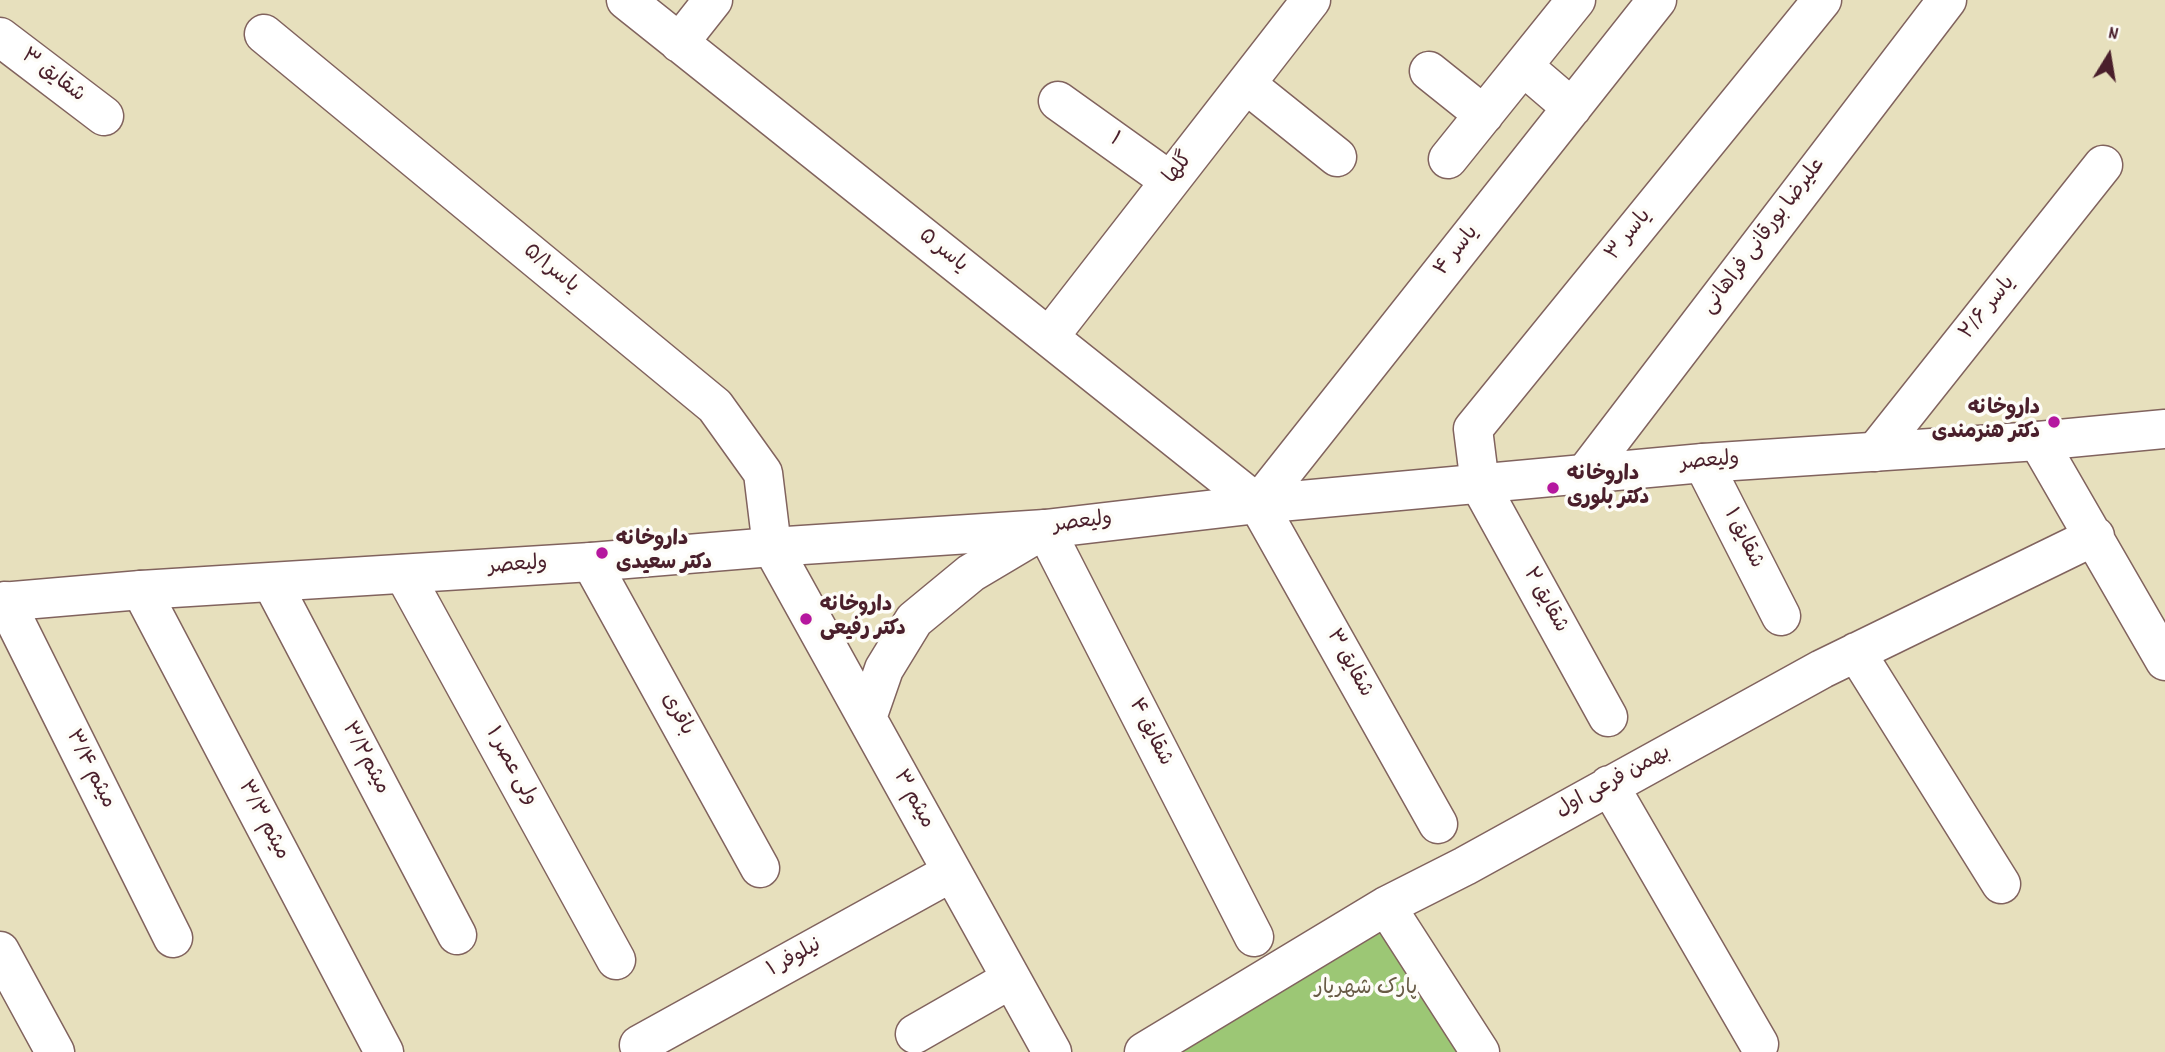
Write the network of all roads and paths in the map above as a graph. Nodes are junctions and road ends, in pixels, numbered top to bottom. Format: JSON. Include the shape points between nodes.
{"nodes":[{"id":1,"x":626,"y":0,"type":"edge"},
{"id":2,"x":713,"y":0,"type":"edge"},
{"id":3,"x":1311,"y":0,"type":"edge"},
{"id":4,"x":1576,"y":0,"type":"edge"},
{"id":5,"x":1657,"y":0,"type":"edge"},
{"id":6,"x":1822,"y":0,"type":"edge"},
{"id":7,"x":1947,"y":0,"type":"edge"},
{"id":8,"x":264,"y":34,"type":"dead end"},
{"id":9,"x":0,"y":37,"type":"edge"},
{"id":10,"x":679,"y":43,"type":"junction"},
{"id":11,"x":1523,"y":66,"type":"junction"},
{"id":12,"x":1429,"y":71,"type":"dead end"},
{"id":13,"x":1245,"y":84,"type":"junction"},
{"id":14,"x":1058,"y":101,"type":"dead end"},
{"id":15,"x":1572,"y":108,"type":"junction"},
{"id":16,"x":1484,"y":115,"type":"junction"},
{"id":17,"x":104,"y":116,"type":"dead end"},
{"id":18,"x":1337,"y":157,"type":"dead end"},
{"id":19,"x":1448,"y":159,"type":"dead end"},
{"id":20,"x":2103,"y":166,"type":"dead end"},
{"id":21,"x":1170,"y":181,"type":"junction"},
{"id":22,"x":1049,"y":337,"type":"junction"},
{"id":23,"x":2165,"y":429,"type":"edge"},
{"id":24,"x":2038,"y":440,"type":"junction"},
{"id":25,"x":1875,"y":452,"type":"junction"},
{"id":26,"x":1703,"y":463,"type":"junction"},
{"id":27,"x":1584,"y":475,"type":"junction"},
{"id":28,"x":1480,"y":485,"type":"junction"},
{"id":29,"x":1258,"y":504,"type":"junction"},
{"id":30,"x":1045,"y":529,"type":"junction"},
{"id":31,"x":2095,"y":536,"type":"junction"},
{"id":32,"x":772,"y":547,"type":"junction"},
{"id":33,"x":592,"y":562,"type":"junction"},
{"id":34,"x":404,"y":574,"type":"junction"},
{"id":35,"x":272,"y":583,"type":"junction"},
{"id":36,"x":141,"y":590,"type":"junction"},
{"id":37,"x":2,"y":601,"type":"edge"},
{"id":38,"x":1782,"y":615,"type":"dead end"},
{"id":39,"x":1856,"y":652,"type":"junction"},
{"id":40,"x":2165,"y":661,"type":"edge"},
{"id":41,"x":1608,"y":717,"type":"dead end"},
{"id":42,"x":867,"y":718,"type":"junction"},
{"id":43,"x":1609,"y":785,"type":"junction"},
{"id":44,"x":1438,"y":824,"type":"dead end"},
{"id":45,"x":760,"y":868,"type":"dead end"},
{"id":46,"x":952,"y":872,"type":"junction"},
{"id":47,"x":2001,"y":884,"type":"dead end"},
{"id":48,"x":1386,"y":906,"type":"junction"},
{"id":49,"x":457,"y":935,"type":"dead end"},
{"id":50,"x":1254,"y":936,"type":"dead end"},
{"id":51,"x":173,"y":938,"type":"dead end"},
{"id":52,"x":0,"y":951,"type":"edge"},
{"id":53,"x":616,"y":960,"type":"dead end"},
{"id":54,"x":1011,"y":979,"type":"junction"},
{"id":55,"x":915,"y":1034,"type":"dead end"},
{"id":56,"x":1759,"y":1044,"type":"dead end"},
{"id":57,"x":641,"y":1049,"type":"edge"},
{"id":58,"x":55,"y":1052,"type":"edge"},
{"id":59,"x":384,"y":1052,"type":"edge"},
{"id":60,"x":1051,"y":1052,"type":"edge"},
{"id":61,"x":1144,"y":1052,"type":"edge"},
{"id":62,"x":1480,"y":1052,"type":"edge"}],
"edges":[{"from":1,"to":10,"type":"street","name":"یاسر ۵"},
{"from":2,"to":10,"type":"street"},
{"from":3,"to":13,"type":"street","name":"گلها"},
{"from":4,"to":11,"type":"street"},
{"from":5,"to":15,"type":"street","name":"یاسر ۴"},
{"from":6,"to":28,"type":"street","name":"یاسر ۳","via":[[1473,429]]},
{"from":7,"to":27,"type":"street","name":"علیرضا بورقانی فراهانی"},
{"from":8,"to":32,"type":"street","name":"یاسر۵/۱","via":[[715,406],[763,473]]},
{"from":9,"to":17,"type":"street","name":"شقایق ۳"},
{"from":10,"to":22,"type":"street","name":"یاسر ۵"},
{"from":11,"to":15,"type":"street"},
{"from":11,"to":16,"type":"street"},
{"from":12,"to":16,"type":"street"},
{"from":13,"to":18,"type":"street"},
{"from":13,"to":21,"type":"street","name":"گلها"},
{"from":14,"to":21,"type":"street","name":"۱"},
{"from":15,"to":29,"type":"street","name":"یاسر ۴"},
{"from":16,"to":19,"type":"street"},
{"from":20,"to":25,"type":"street","name":"یاسر ۲/۶"},
{"from":21,"to":22,"type":"street","name":"گلها"},
{"from":22,"to":29,"type":"street","name":"یاسر ۵"},
{"from":23,"to":24,"type":"street","name":"ولیعصر"},
{"from":24,"to":25,"type":"street","name":"ولیعصر"},
{"from":24,"to":31,"type":"street"},
{"from":25,"to":26,"type":"street","name":"ولیعصر"},
{"from":26,"to":27,"type":"street","name":"ولیعصر"},
{"from":26,"to":38,"type":"street","name":"شقایق ۱"},
{"from":27,"to":28,"type":"street","name":"ولیعصر"},
{"from":28,"to":29,"type":"street","name":"ولیعصر"},
{"from":28,"to":41,"type":"street","name":"شقایق ۲"},
{"from":29,"to":30,"type":"street","name":"ولیعصر"},
{"from":29,"to":44,"type":"street","name":"شقایق ۳"},
{"from":30,"to":32,"type":"street","name":"ولیعصر"},
{"from":30,"to":42,"type":"street","via":[[971,573],[914,620],[884,669]]},
{"from":30,"to":50,"type":"street","name":"شقایق ۴"},
{"from":31,"to":39,"type":"street","name":"بهمن فرعی اول"},
{"from":31,"to":40,"type":"street"},
{"from":32,"to":33,"type":"street","name":"ولیعصر"},
{"from":32,"to":42,"type":"street","name":"میثم ۳"},
{"from":33,"to":34,"type":"street","name":"ولیعصر"},
{"from":33,"to":45,"type":"street","name":"باقری"},
{"from":34,"to":35,"type":"street","name":"ولیعصر"},
{"from":34,"to":53,"type":"street","name":"ولی عصر ۱"},
{"from":35,"to":36,"type":"street","name":"ولیعصر"},
{"from":35,"to":49,"type":"street","name":"میثم۳/۲"},
{"from":36,"to":37,"type":"street","name":"ولیعصر"},
{"from":36,"to":59,"type":"street","name":"میثم ۳/۳"},
{"from":37,"to":51,"type":"street","name":"میثم ۳/۴"},
{"from":39,"to":43,"type":"street","name":"بهمن فرعی اول"},
{"from":39,"to":47,"type":"street"},
{"from":42,"to":46,"type":"street","name":"میثم ۳"},
{"from":43,"to":48,"type":"street","name":"بهمن فرعی اول"},
{"from":43,"to":56,"type":"street"},
{"from":46,"to":54,"type":"street","name":"میثم ۳"},
{"from":46,"to":57,"type":"street","name":"نیلوفر ۱"},
{"from":48,"to":61,"type":"street","name":"بهمن فرعی اول"},
{"from":48,"to":62,"type":"street"},
{"from":52,"to":58,"type":"street"},
{"from":54,"to":55,"type":"street"},
{"from":54,"to":60,"type":"street","name":"میثم ۳"}]}
